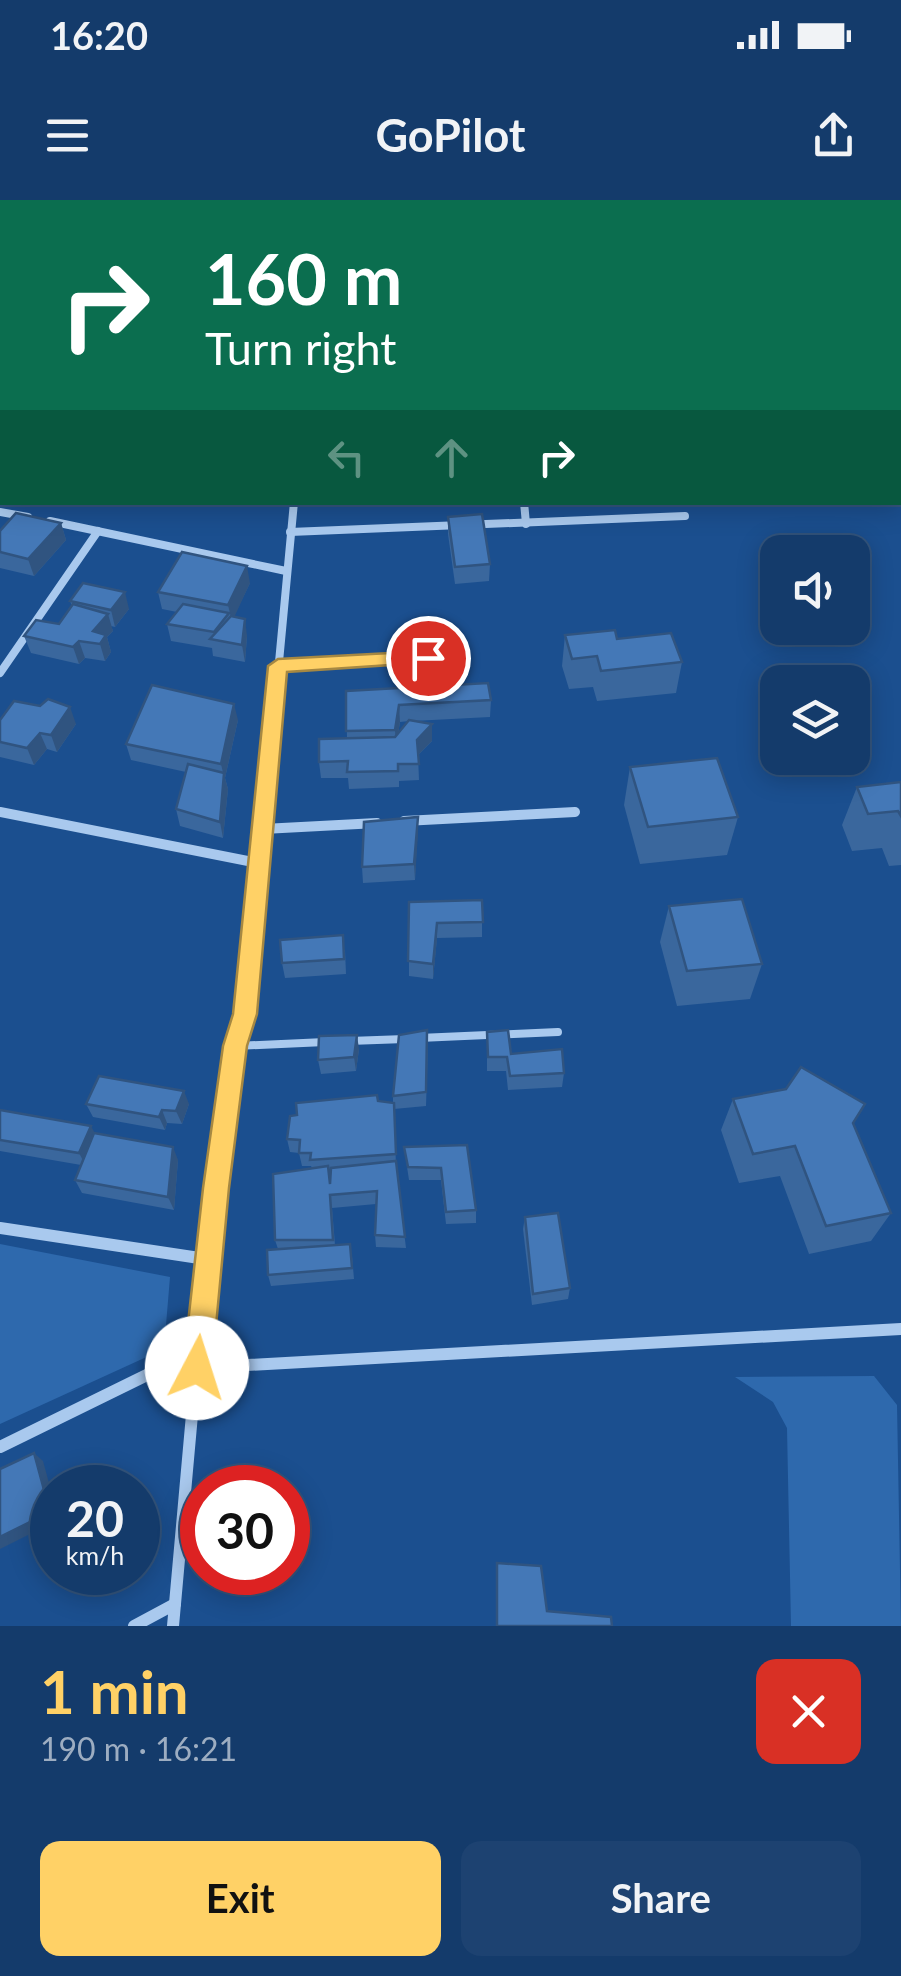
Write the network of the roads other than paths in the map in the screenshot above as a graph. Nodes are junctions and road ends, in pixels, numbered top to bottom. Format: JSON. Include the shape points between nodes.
{"nodes":[{"id":1,"x":18,"y":505,"type":"edge"},
{"id":2,"x":294,"y":505,"type":"edge"},
{"id":3,"x":524,"y":505,"type":"edge"},
{"id":4,"x":0,"y":512,"type":"edge"},
{"id":5,"x":14,"y":514,"type":"junction"},
{"id":6,"x":684,"y":516,"type":"dead end"},
{"id":7,"x":526,"y":524,"type":"junction"},
{"id":8,"x":98,"y":531,"type":"junction"},
{"id":9,"x":290,"y":532,"type":"junction"},
{"id":10,"x":286,"y":571,"type":"junction"},
{"id":11,"x":428,"y":658,"type":"dead end"},
{"id":12,"x":278,"y":666,"type":"junction"},
{"id":13,"x":0,"y":673,"type":"edge"},
{"id":14,"x":0,"y":812,"type":"edge"},
{"id":15,"x":576,"y":812,"type":"dead end"},
{"id":16,"x":380,"y":822,"type":"edge"},
{"id":17,"x":400,"y":822,"type":"edge"},
{"id":18,"x":263,"y":829,"type":"junction"},
{"id":19,"x":258,"y":863,"type":"junction"},
{"id":20,"x":558,"y":1032,"type":"dead end"},
{"id":21,"x":235,"y":1046,"type":"junction"},
{"id":22,"x":0,"y":1228,"type":"edge"},
{"id":23,"x":206,"y":1259,"type":"junction"},
{"id":24,"x":901,"y":1329,"type":"edge"},
{"id":25,"x":197,"y":1368,"type":"junction"},
{"id":26,"x":0,"y":1446,"type":"edge"},
{"id":27,"x":175,"y":1604,"type":"junction"},
{"id":28,"x":134,"y":1626,"type":"edge"},
{"id":29,"x":173,"y":1626,"type":"edge"}],
"edges":[{"from":1,"to":5,"type":"street"},
{"from":2,"to":9,"type":"street"},
{"from":3,"to":7,"type":"street"},
{"from":4,"to":5,"type":"street"},
{"from":5,"to":8,"type":"street"},
{"from":6,"to":7,"type":"street"},
{"from":7,"to":9,"type":"street"},
{"from":8,"to":10,"type":"street"},
{"from":8,"to":13,"type":"street"},
{"from":9,"to":10,"type":"street"},
{"from":10,"to":12,"type":"street"},
{"from":11,"to":12,"type":"lane"},
{"from":12,"to":18,"type":"street"},
{"from":14,"to":19,"type":"street"},
{"from":15,"to":17,"type":"street"},
{"from":16,"to":18,"type":"street"},
{"from":18,"to":19,"type":"street"},
{"from":19,"to":21,"type":"street","via":[[245,1014]]},
{"from":20,"to":21,"type":"lane"},
{"from":21,"to":23,"type":"street"},
{"from":22,"to":23,"type":"street"},
{"from":23,"to":25,"type":"street"},
{"from":24,"to":25,"type":"street"},
{"from":25,"to":26,"type":"street","via":[[158,1370]]},
{"from":25,"to":27,"type":"street"},
{"from":27,"to":28,"type":"street"},
{"from":27,"to":29,"type":"street"}]}
